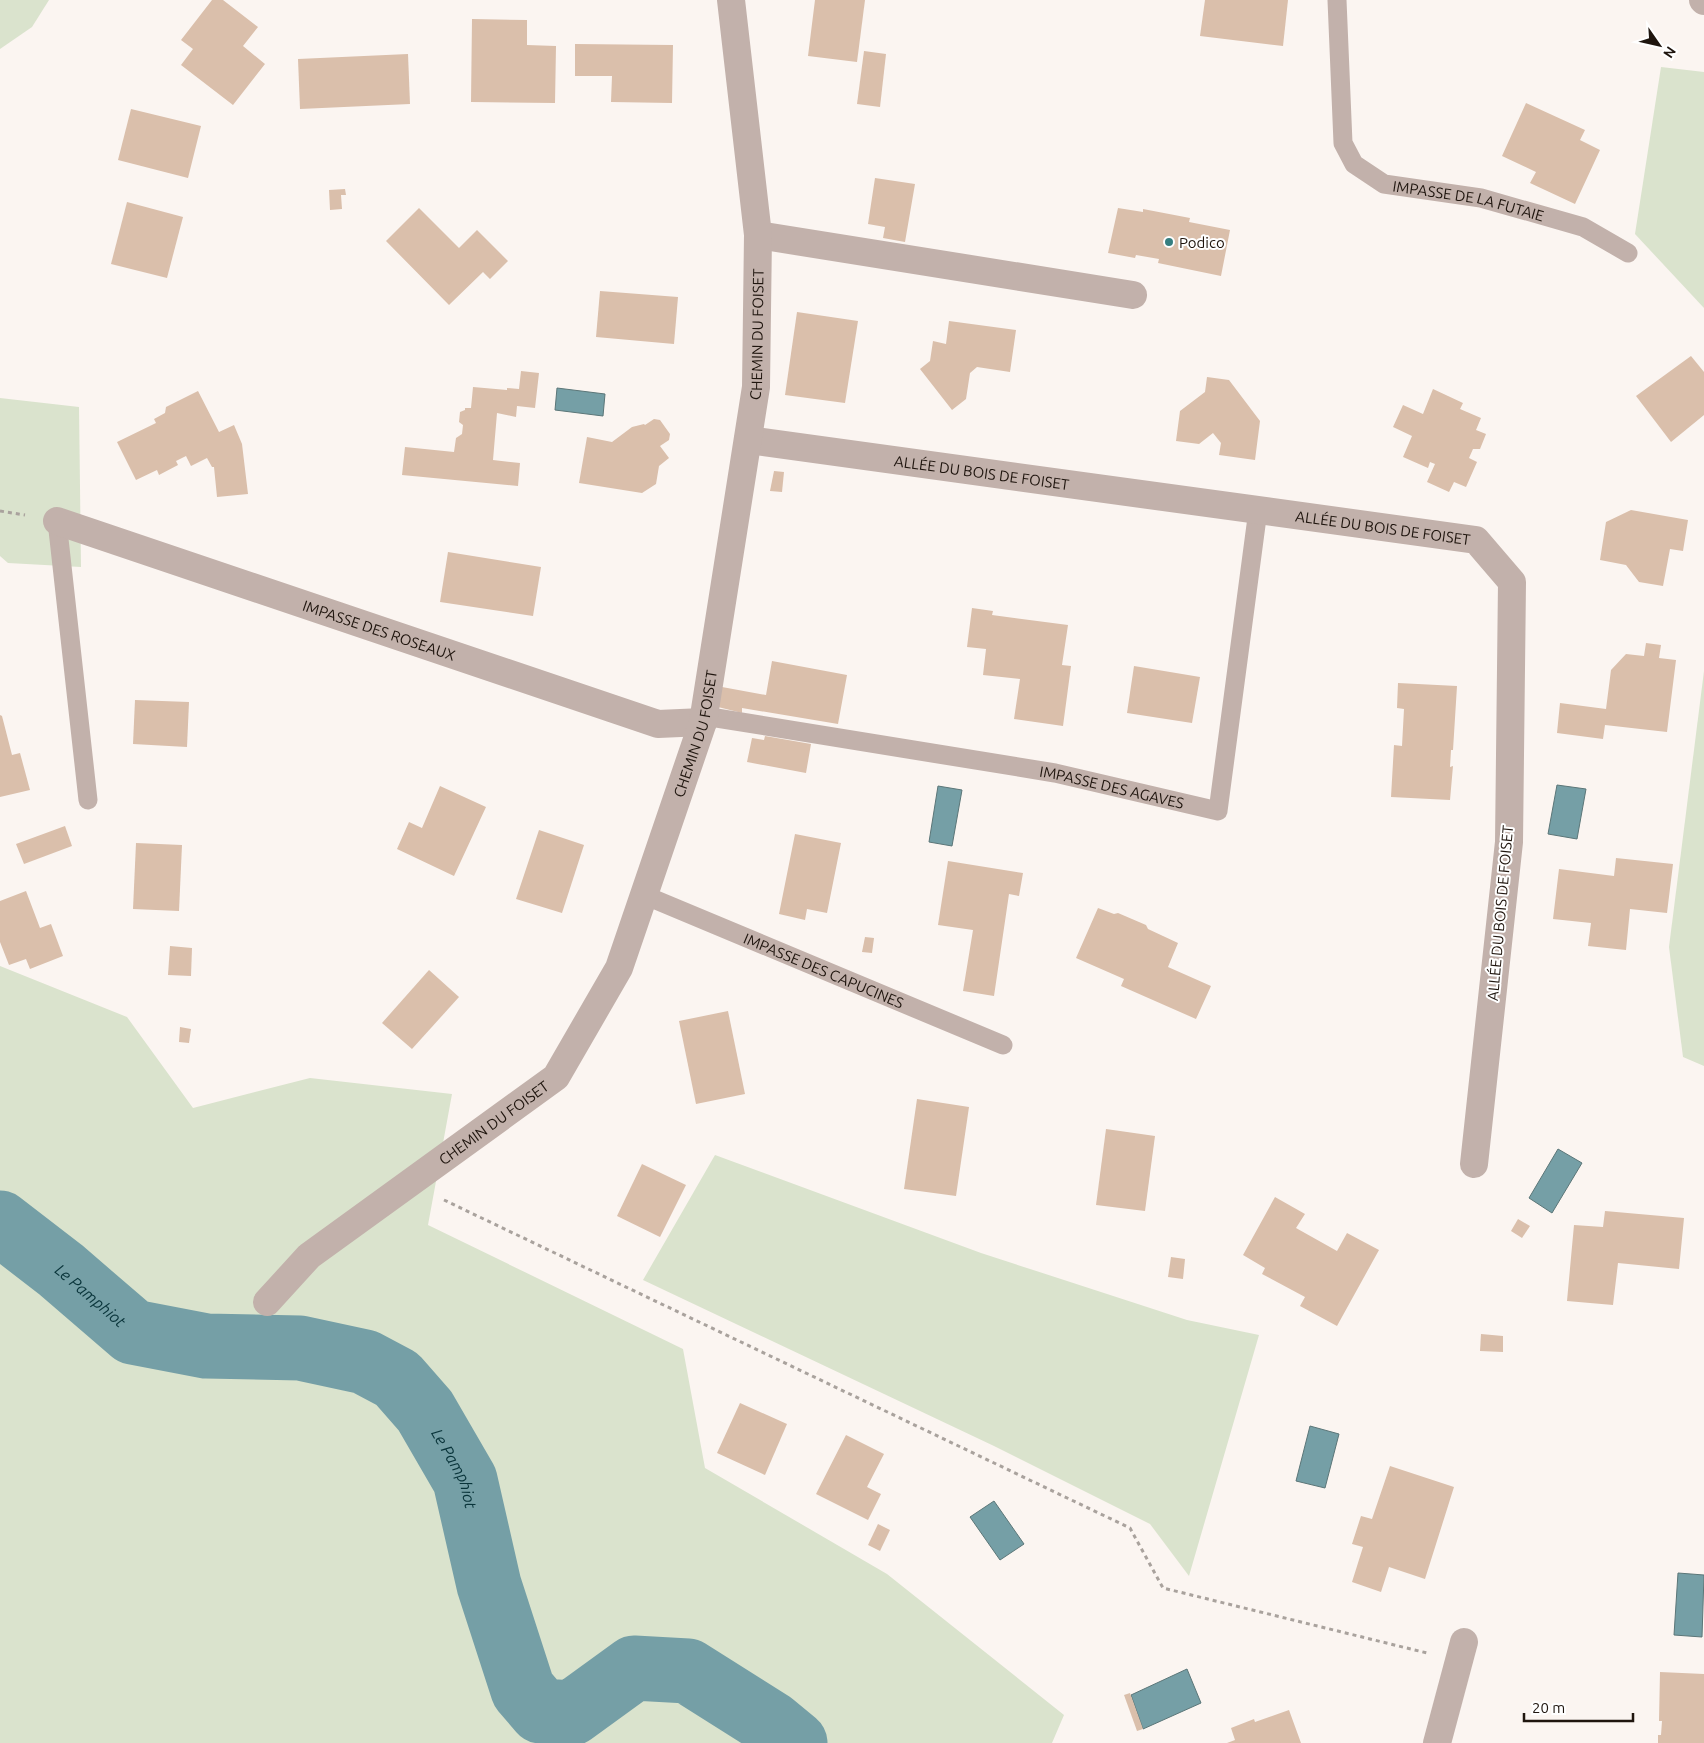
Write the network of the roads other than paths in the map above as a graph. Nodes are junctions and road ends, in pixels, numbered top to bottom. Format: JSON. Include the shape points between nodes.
{"nodes":[{"id":1,"x":731,"y":0,"type":"edge"},
{"id":2,"x":1337,"y":0,"type":"edge"},
{"id":3,"x":758,"y":235,"type":"junction"},
{"id":4,"x":1628,"y":253,"type":"dead end"},
{"id":5,"x":1133,"y":295,"type":"dead end"},
{"id":6,"x":748,"y":440,"type":"junction"},
{"id":7,"x":1258,"y":510,"type":"junction"},
{"id":8,"x":57,"y":521,"type":"joint"},
{"id":9,"x":704,"y":719,"type":"junction"},
{"id":10,"x":88,"y":800,"type":"dead end"},
{"id":11,"x":644,"y":895,"type":"junction"},
{"id":12,"x":1003,"y":1045,"type":"dead end"},
{"id":13,"x":1474,"y":1164,"type":"dead end"},
{"id":14,"x":267,"y":1302,"type":"dead end"},
{"id":15,"x":1462,"y":1652,"type":"road end"},
{"id":16,"x":1437,"y":1743,"type":"edge"}],
"edges":[{"from":1,"to":3,"type":"street","name":"CHEMIN DU FOISET"},
{"from":2,"to":4,"type":"lane","name":"IMPASSE DE LA FUTAIE","via":[[1343,143],[1354,164],[1384,184],[1481,198],[1583,227]]},
{"from":3,"to":5,"type":"street"},
{"from":3,"to":6,"type":"street","name":"CHEMIN DU FOISET","via":[[756,387]]},
{"from":6,"to":7,"type":"street","name":"ALLÉE DU BOIS DE FOISET"},
{"from":6,"to":9,"type":"street","name":"CHEMIN DU FOISET"},
{"from":7,"to":9,"type":"lane","name":"IMPASSE DES AGAVES","via":[[1218,811],[1055,773]]},
{"from":7,"to":13,"type":"street","name":"ALLÉE DU BOIS DE FOISET","via":[[1476,540],[1512,582],[1508,842]]},
{"from":8,"to":9,"type":"street","name":"IMPASSE DES ROSEAUX","via":[[658,724]]},
{"from":8,"to":10,"type":"lane"},
{"from":9,"to":11,"type":"street","name":"CHEMIN DU FOISET"},
{"from":11,"to":12,"type":"lane","name":"IMPASSE DES CAPUCINES"},
{"from":11,"to":14,"type":"street","name":"CHEMIN DU FOISET","via":[[619,968],[556,1077],[309,1256]]},
{"from":15,"to":16,"type":"street"}]}
